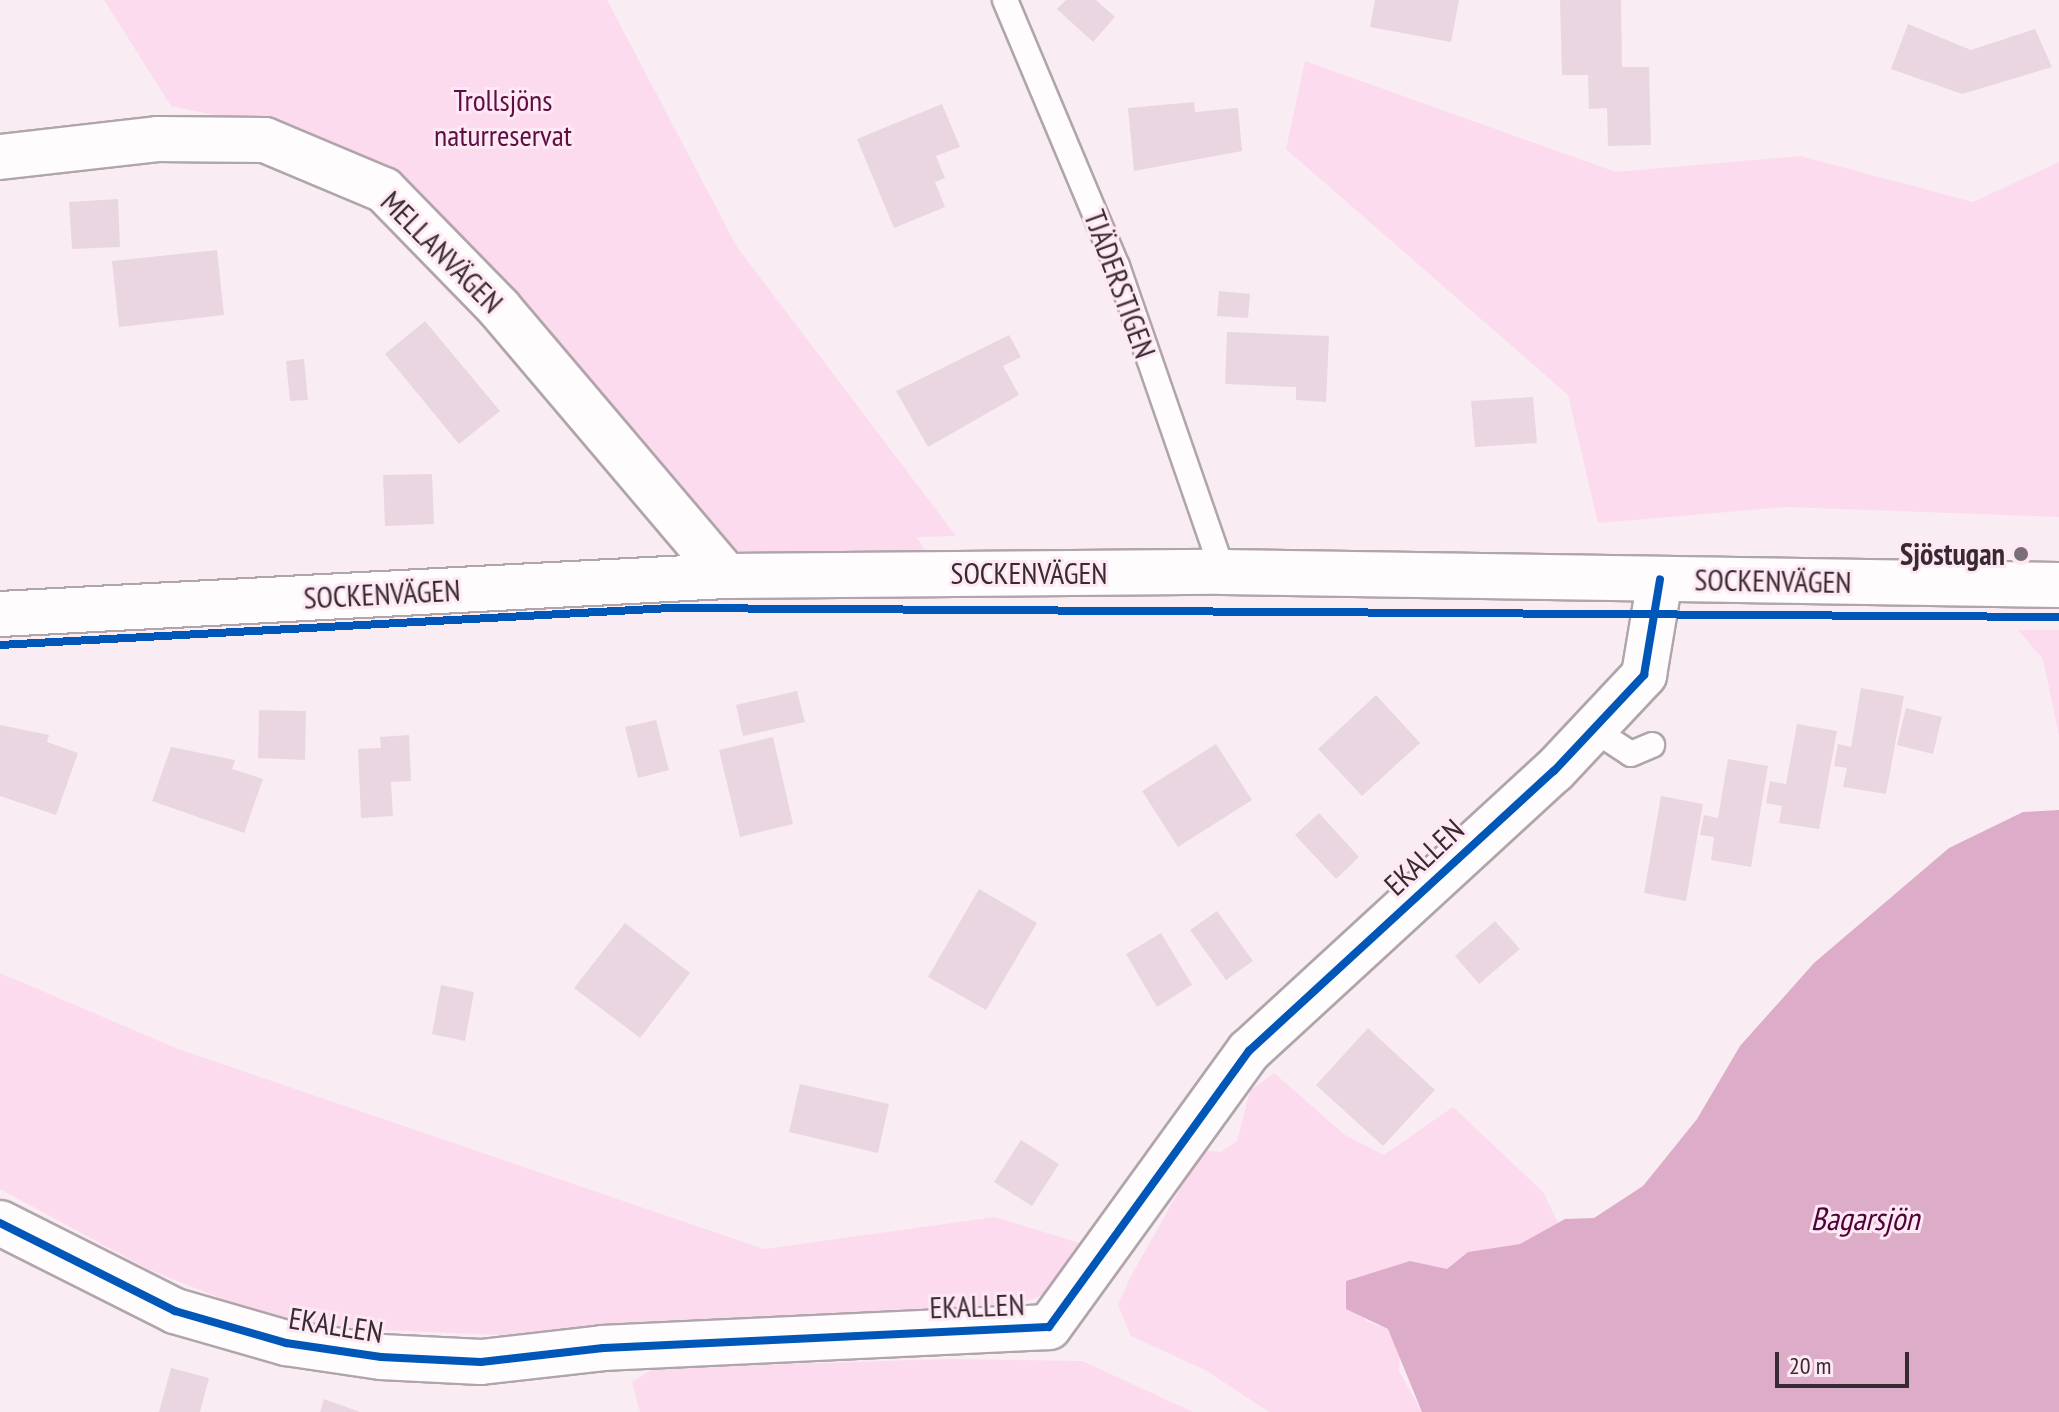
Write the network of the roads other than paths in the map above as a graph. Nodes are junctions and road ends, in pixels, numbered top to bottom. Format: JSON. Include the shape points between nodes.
{"nodes":[{"id":1,"x":1005,"y":0,"type":"edge"},
{"id":2,"x":0,"y":157,"type":"edge"},
{"id":3,"x":1223,"y":572,"type":"junction"},
{"id":4,"x":726,"y":576,"type":"junction"},
{"id":5,"x":1660,"y":579,"type":"junction"},
{"id":6,"x":2059,"y":585,"type":"edge"},
{"id":7,"x":0,"y":614,"type":"edge"},
{"id":8,"x":1593,"y":729,"type":"junction"},
{"id":9,"x":1652,"y":745,"type":"dead end"},
{"id":10,"x":0,"y":1223,"type":"edge"}],
"edges":[{"from":1,"to":3,"type":"lane","name":"TJÄDERSTIGEN","via":[[1117,266]]},
{"from":2,"to":4,"type":"street","name":"MELLANVÄGEN","via":[[157,139],[265,140],[384,190],[499,308]]},
{"from":3,"to":4,"type":"street","name":"SOCKENVÄGEN"},
{"from":3,"to":5,"type":"street","name":"SOCKENVÄGEN"},
{"from":4,"to":7,"type":"street","name":"SOCKENVÄGEN"},
{"from":5,"to":6,"type":"street","name":"SOCKENVÄGEN"},
{"from":5,"to":8,"type":"street","name":"EKALLEN","via":[[1644,675]]},
{"from":8,"to":9,"type":"lane","via":[[1631,754]]},
{"from":8,"to":10,"type":"street","name":"EKALLEN","via":[[1249,1051],[1049,1327],[603,1348],[481,1362],[381,1357],[286,1343],[175,1311]]}]}
